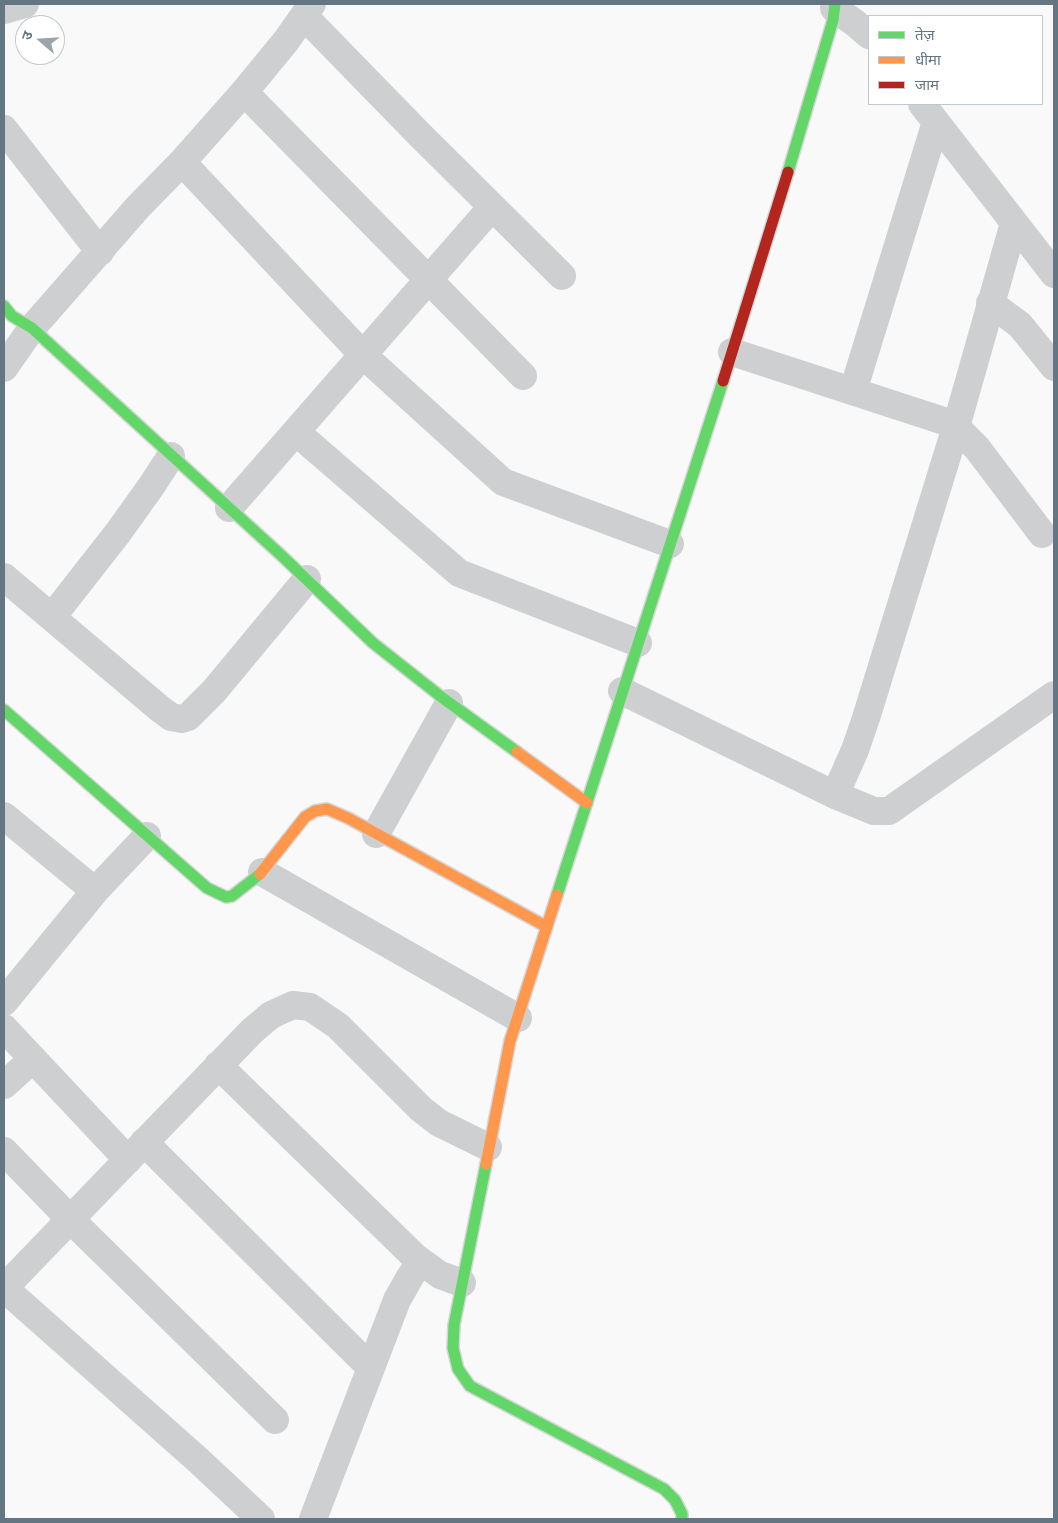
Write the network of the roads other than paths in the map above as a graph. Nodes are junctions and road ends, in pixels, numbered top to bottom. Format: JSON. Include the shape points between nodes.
{"nodes":[{"id":1,"x":25,"y":4,"type":"edge"},
{"id":2,"x":834,"y":6,"type":"edge"},
{"id":3,"x":4,"y":10,"type":"edge"},
{"id":4,"x":308,"y":10,"type":"edge"},
{"id":5,"x":868,"y":34,"type":"edge"},
{"id":6,"x":244,"y":92,"type":"junction"},
{"id":7,"x":929,"y":113,"type":"edge"},
{"id":8,"x":4,"y":129,"type":"edge"},
{"id":9,"x":182,"y":162,"type":"junction"},
{"id":10,"x":492,"y":207,"type":"junction"},
{"id":11,"x":1014,"y":223,"type":"junction"},
{"id":12,"x":100,"y":252,"type":"junction"},
{"id":13,"x":1054,"y":274,"type":"edge"},
{"id":14,"x":562,"y":276,"type":"dead end"},
{"id":15,"x":428,"y":279,"type":"junction"},
{"id":16,"x":990,"y":303,"type":"junction"},
{"id":17,"x":13,"y":318,"type":"edge"},
{"id":18,"x":732,"y":352,"type":"junction"},
{"id":19,"x":363,"y":354,"type":"junction"},
{"id":20,"x":1054,"y":367,"type":"edge"},
{"id":21,"x":4,"y":368,"type":"edge"},
{"id":22,"x":523,"y":376,"type":"dead end"},
{"id":23,"x":853,"y":391,"type":"junction"},
{"id":24,"x":956,"y":427,"type":"junction"},
{"id":25,"x":296,"y":432,"type":"junction"},
{"id":26,"x":171,"y":456,"type":"junction"},
{"id":27,"x":229,"y":508,"type":"junction"},
{"id":28,"x":1042,"y":534,"type":"dead end"},
{"id":29,"x":670,"y":544,"type":"junction"},
{"id":30,"x":4,"y":577,"type":"edge"},
{"id":31,"x":307,"y":579,"type":"junction"},
{"id":32,"x":52,"y":617,"type":"junction"},
{"id":33,"x":638,"y":643,"type":"junction"},
{"id":34,"x":622,"y":691,"type":"junction"},
{"id":35,"x":1054,"y":695,"type":"edge"},
{"id":36,"x":450,"y":703,"type":"junction"},
{"id":37,"x":4,"y":710,"type":"edge"},
{"id":38,"x":835,"y":795,"type":"junction"},
{"id":39,"x":586,"y":803,"type":"junction"},
{"id":40,"x":4,"y":816,"type":"edge"},
{"id":41,"x":376,"y":834,"type":"junction"},
{"id":42,"x":147,"y":836,"type":"junction"},
{"id":43,"x":262,"y":872,"type":"junction"},
{"id":44,"x":94,"y":892,"type":"junction"},
{"id":45,"x":547,"y":927,"type":"junction"},
{"id":46,"x":4,"y":1002,"type":"edge"},
{"id":47,"x":518,"y":1018,"type":"junction"},
{"id":48,"x":4,"y":1028,"type":"edge"},
{"id":49,"x":33,"y":1059,"type":"junction"},
{"id":50,"x":218,"y":1066,"type":"junction"},
{"id":51,"x":4,"y":1085,"type":"edge"},
{"id":52,"x":488,"y":1147,"type":"junction"},
{"id":53,"x":4,"y":1151,"type":"edge"},
{"id":54,"x":136,"y":1151,"type":"junction"},
{"id":55,"x":70,"y":1219,"type":"junction"},
{"id":56,"x":420,"y":1262,"type":"junction"},
{"id":57,"x":462,"y":1283,"type":"junction"},
{"id":58,"x":4,"y":1288,"type":"edge"},
{"id":59,"x":371,"y":1368,"type":"junction"},
{"id":60,"x":275,"y":1420,"type":"dead end"},
{"id":61,"x":261,"y":1519,"type":"edge"},
{"id":62,"x":313,"y":1519,"type":"edge"},
{"id":63,"x":682,"y":1519,"type":"edge"}],
"edges":[{"from":1,"to":3,"type":"street"},
{"from":2,"to":5,"type":"street"},
{"from":2,"to":18,"type":"street","via":[[797,143]]},
{"from":4,"to":6,"type":"street"},
{"from":4,"to":10,"type":"street"},
{"from":6,"to":9,"type":"street"},
{"from":6,"to":15,"type":"street"},
{"from":7,"to":11,"type":"street"},
{"from":7,"to":23,"type":"street"},
{"from":8,"to":12,"type":"street"},
{"from":9,"to":12,"type":"street"},
{"from":9,"to":19,"type":"street"},
{"from":10,"to":14,"type":"street"},
{"from":10,"to":15,"type":"street"},
{"from":11,"to":13,"type":"street"},
{"from":11,"to":16,"type":"street"},
{"from":12,"to":17,"type":"street"},
{"from":15,"to":19,"type":"street"},
{"from":15,"to":22,"type":"street"},
{"from":16,"to":20,"type":"street","via":[[1020,325]]},
{"from":16,"to":24,"type":"street"},
{"from":17,"to":21,"type":"street"},
{"from":17,"to":26,"type":"street"},
{"from":18,"to":23,"type":"street"},
{"from":18,"to":29,"type":"street"},
{"from":19,"to":25,"type":"street"},
{"from":19,"to":29,"type":"street","via":[[503,482]]},
{"from":23,"to":24,"type":"street"},
{"from":24,"to":28,"type":"street","via":[[977,448]]},
{"from":24,"to":38,"type":"street","via":[[866,718]]},
{"from":25,"to":27,"type":"street"},
{"from":25,"to":33,"type":"street","via":[[459,573]]},
{"from":26,"to":27,"type":"street"},
{"from":26,"to":32,"type":"street","via":[[117,534]]},
{"from":27,"to":31,"type":"street"},
{"from":29,"to":33,"type":"street"},
{"from":30,"to":32,"type":"street"},
{"from":31,"to":32,"type":"street","via":[[214,692],[182,719],[171,717],[159,708]]},
{"from":31,"to":36,"type":"street","via":[[373,643]]},
{"from":33,"to":34,"type":"street"},
{"from":34,"to":38,"type":"street"},
{"from":34,"to":39,"type":"street"},
{"from":35,"to":38,"type":"street","via":[[889,811],[874,811]]},
{"from":36,"to":39,"type":"street"},
{"from":36,"to":41,"type":"street"},
{"from":37,"to":42,"type":"street"},
{"from":39,"to":45,"type":"street"},
{"from":40,"to":44,"type":"street"},
{"from":41,"to":43,"type":"street","via":[[327,809],[315,811],[305,817]]},
{"from":41,"to":45,"type":"street"},
{"from":42,"to":43,"type":"street","via":[[207,888],[226,897],[232,896]]},
{"from":42,"to":44,"type":"street"},
{"from":43,"to":47,"type":"street"},
{"from":44,"to":46,"type":"street"},
{"from":45,"to":47,"type":"street"},
{"from":47,"to":52,"type":"street","via":[[510,1041]]},
{"from":48,"to":49,"type":"street"},
{"from":49,"to":51,"type":"street"},
{"from":49,"to":54,"type":"street"},
{"from":50,"to":52,"type":"street","via":[[270,1016],[293,1005],[310,1007],[338,1026],[439,1124]]},
{"from":50,"to":54,"type":"street"},
{"from":50,"to":56,"type":"street"},
{"from":52,"to":57,"type":"street"},
{"from":53,"to":55,"type":"street"},
{"from":54,"to":55,"type":"street"},
{"from":54,"to":59,"type":"street"},
{"from":55,"to":58,"type":"street"},
{"from":55,"to":60,"type":"street"},
{"from":56,"to":57,"type":"street","via":[[440,1275]]},
{"from":56,"to":59,"type":"street","via":[[397,1300]]},
{"from":57,"to":63,"type":"street","via":[[453,1348],[458,1369],[470,1386],[664,1489],[675,1500]]},
{"from":58,"to":61,"type":"street"},
{"from":59,"to":62,"type":"street"}]}
